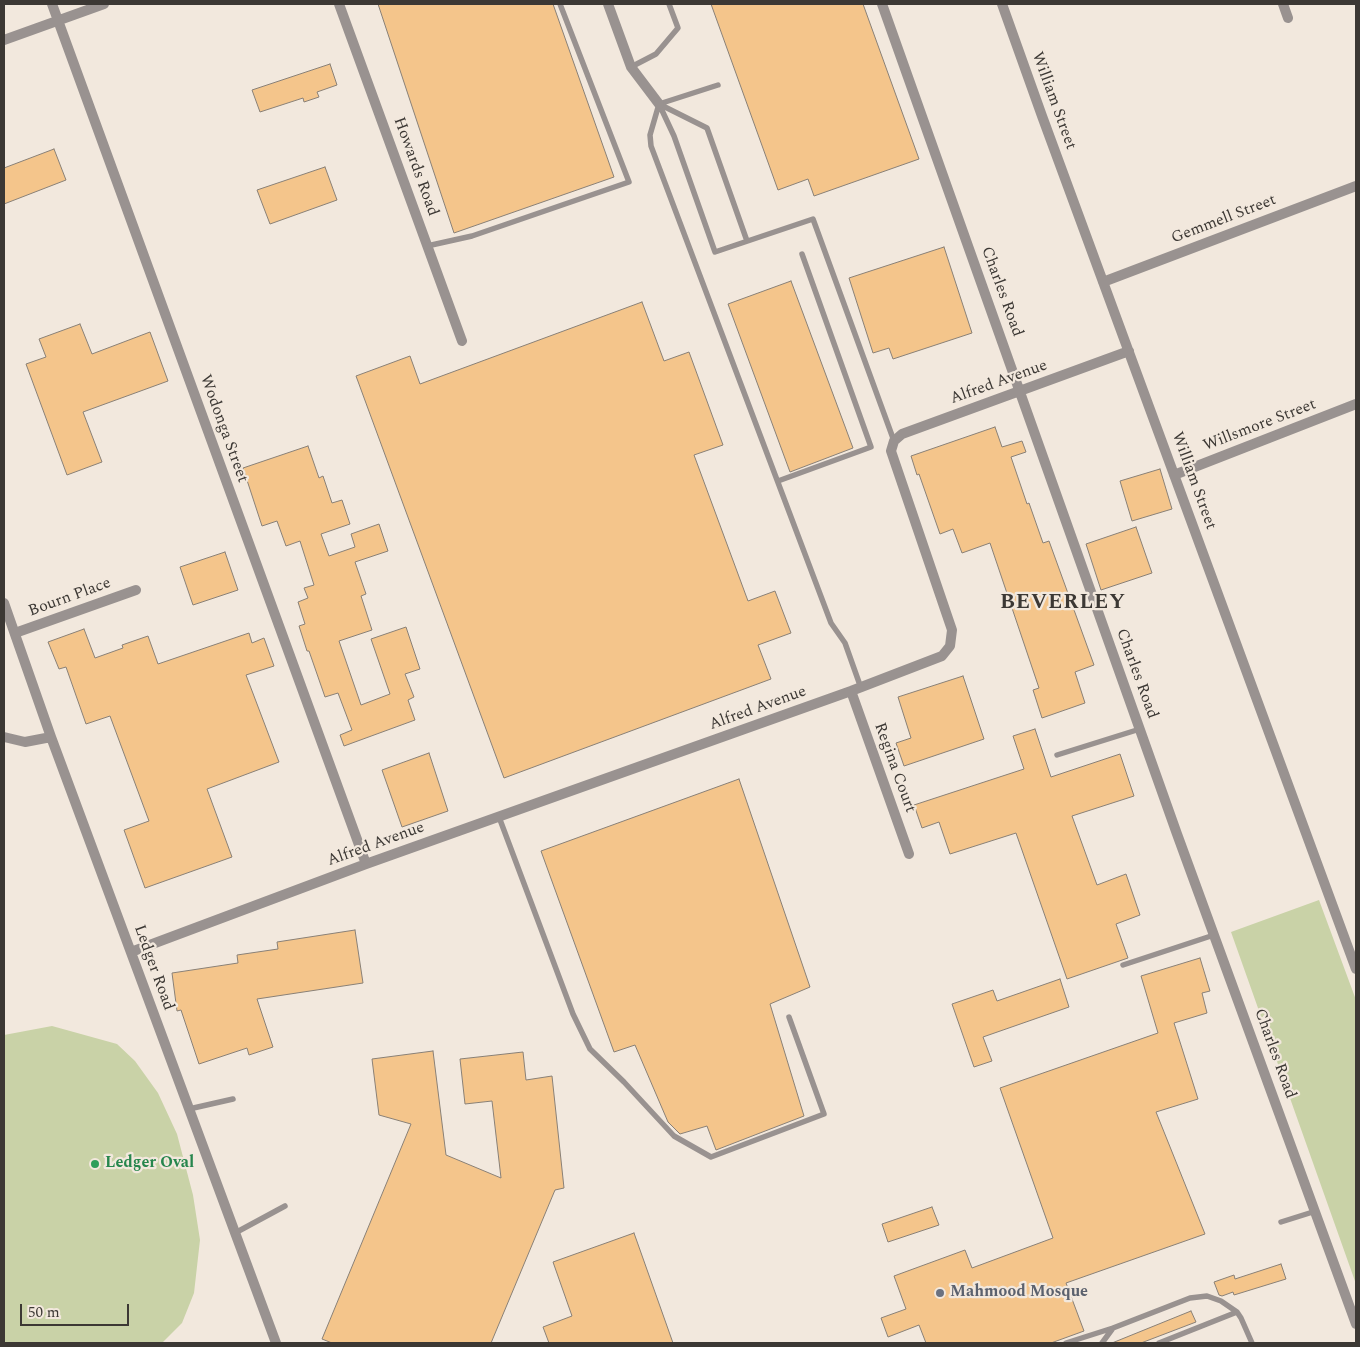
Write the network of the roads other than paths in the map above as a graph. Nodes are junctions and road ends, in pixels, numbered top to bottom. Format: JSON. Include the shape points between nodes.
{"nodes":[{"id":1,"x":52,"y":4,"type":"edge"},
{"id":2,"x":104,"y":4,"type":"edge"},
{"id":3,"x":339,"y":4,"type":"edge"},
{"id":4,"x":560,"y":4,"type":"edge"},
{"id":5,"x":608,"y":4,"type":"edge"},
{"id":6,"x":670,"y":4,"type":"edge"},
{"id":7,"x":882,"y":4,"type":"edge"},
{"id":8,"x":1002,"y":4,"type":"edge"},
{"id":9,"x":1283,"y":4,"type":"edge"},
{"id":10,"x":1288,"y":18,"type":"dead end"},
{"id":11,"x":58,"y":20,"type":"junction"},
{"id":12,"x":4,"y":40,"type":"edge"},
{"id":13,"x":631,"y":67,"type":"junction"},
{"id":14,"x":718,"y":85,"type":"dead end"},
{"id":15,"x":659,"y":104,"type":"junction"},
{"id":16,"x":1356,"y":186,"type":"edge"},
{"id":17,"x":747,"y":241,"type":"junction"},
{"id":18,"x":428,"y":246,"type":"junction"},
{"id":19,"x":802,"y":254,"type":"dead end"},
{"id":20,"x":1103,"y":282,"type":"junction"},
{"id":21,"x":462,"y":342,"type":"dead end"},
{"id":22,"x":1129,"y":351,"type":"junction"},
{"id":23,"x":1020,"y":392,"type":"junction"},
{"id":24,"x":1356,"y":404,"type":"edge"},
{"id":25,"x":894,"y":441,"type":"junction"},
{"id":26,"x":1174,"y":475,"type":"junction"},
{"id":27,"x":778,"y":481,"type":"junction"},
{"id":28,"x":136,"y":590,"type":"dead end"},
{"id":29,"x":4,"y":603,"type":"edge"},
{"id":30,"x":15,"y":633,"type":"junction"},
{"id":31,"x":856,"y":689,"type":"junction"},
{"id":32,"x":1140,"y":729,"type":"junction"},
{"id":33,"x":4,"y":737,"type":"edge"},
{"id":34,"x":51,"y":737,"type":"junction"},
{"id":35,"x":1056,"y":755,"type":"dead end"},
{"id":36,"x":500,"y":817,"type":"junction"},
{"id":37,"x":909,"y":854,"type":"dead end"},
{"id":38,"x":366,"y":864,"type":"junction"},
{"id":39,"x":1214,"y":935,"type":"junction"},
{"id":40,"x":131,"y":952,"type":"junction"},
{"id":41,"x":1354,"y":957,"type":"edge"},
{"id":42,"x":1123,"y":965,"type":"dead end"},
{"id":43,"x":1356,"y":969,"type":"edge"},
{"id":44,"x":790,"y":1017,"type":"dead end"},
{"id":45,"x":233,"y":1098,"type":"dead end"},
{"id":46,"x":189,"y":1109,"type":"junction"},
{"id":47,"x":285,"y":1206,"type":"dead end"},
{"id":48,"x":1316,"y":1210,"type":"junction"},
{"id":49,"x":1281,"y":1222,"type":"dead end"},
{"id":50,"x":235,"y":1233,"type":"junction"},
{"id":51,"x":1237,"y":1312,"type":"junction"},
{"id":52,"x":1356,"y":1324,"type":"edge"},
{"id":53,"x":1113,"y":1328,"type":"junction"},
{"id":54,"x":276,"y":1343,"type":"edge"},
{"id":55,"x":1066,"y":1343,"type":"edge"},
{"id":56,"x":1102,"y":1343,"type":"edge"},
{"id":57,"x":1159,"y":1343,"type":"edge"},
{"id":58,"x":1252,"y":1343,"type":"edge"}],
"edges":[{"from":1,"to":11,"type":"street","name":"Wodonga Street"},
{"from":2,"to":11,"type":"street"},
{"from":3,"to":18,"type":"street","name":"Howards Road"},
{"from":4,"to":18,"type":"lane","via":[[629,182],[472,236]]},
{"from":5,"to":13,"type":"street"},
{"from":6,"to":13,"type":"lane","via":[[678,28],[656,54]]},
{"from":7,"to":23,"type":"street","name":"Charles Road"},
{"from":8,"to":20,"type":"street","name":"William Street"},
{"from":9,"to":10,"type":"street"},
{"from":11,"to":12,"type":"street"},
{"from":11,"to":38,"type":"street","name":"Wodonga Street"},
{"from":13,"to":15,"type":"street"},
{"from":14,"to":15,"type":"lane"},
{"from":15,"to":17,"type":"lane","via":[[707,128]]},
{"from":15,"to":17,"type":"lane","via":[[716,252]]},
{"from":15,"to":27,"type":"lane","via":[[650,136],[651,146]]},
{"from":16,"to":20,"type":"street","name":"Gemmell Street"},
{"from":17,"to":25,"type":"lane","via":[[813,218]]},
{"from":18,"to":21,"type":"street","name":"Howards Road"},
{"from":19,"to":27,"type":"lane","via":[[871,447]]},
{"from":20,"to":22,"type":"street","name":"William Street"},
{"from":22,"to":23,"type":"street","name":"Alfred Avenue"},
{"from":22,"to":26,"type":"street","name":"William Street"},
{"from":23,"to":25,"type":"street","name":"Alfred Avenue","via":[[902,434]]},
{"from":23,"to":32,"type":"street","name":"Charles Road"},
{"from":24,"to":26,"type":"street","name":"Willsmore Street"},
{"from":25,"to":31,"type":"street","name":"Alfred Avenue","via":[[891,451],[952,630],[950,646],[942,656]]},
{"from":26,"to":41,"type":"street","name":"William Street"},
{"from":27,"to":31,"type":"lane","via":[[831,623],[845,643]]},
{"from":28,"to":30,"type":"street","name":"Bourn Place"},
{"from":29,"to":30,"type":"street","name":"Ledger Road"},
{"from":30,"to":34,"type":"street","name":"Ledger Road"},
{"from":31,"to":36,"type":"street","name":"Alfred Avenue"},
{"from":31,"to":37,"type":"street","name":"Regina Court"},
{"from":32,"to":35,"type":"lane"},
{"from":32,"to":39,"type":"street","name":"Charles Road"},
{"from":33,"to":34,"type":"street","via":[[25,742]]},
{"from":34,"to":40,"type":"street","name":"Ledger Road"},
{"from":36,"to":38,"type":"street","name":"Alfred Avenue"},
{"from":36,"to":44,"type":"lane","via":[[573,1014],[590,1049],[674,1136],[710,1157],[824,1114]]},
{"from":38,"to":40,"type":"street","name":"Alfred Avenue"},
{"from":39,"to":42,"type":"lane"},
{"from":39,"to":48,"type":"street","name":"Charles Road"},
{"from":40,"to":46,"type":"street","name":"Ledger Road"},
{"from":41,"to":43,"type":"street","name":"William Street"},
{"from":45,"to":46,"type":"lane"},
{"from":46,"to":50,"type":"street","name":"Ledger Road"},
{"from":47,"to":50,"type":"lane"},
{"from":48,"to":49,"type":"lane"},
{"from":48,"to":52,"type":"street","name":"Charles Road"},
{"from":50,"to":54,"type":"street","name":"Ledger Road"},
{"from":51,"to":53,"type":"lane","via":[[1207,1296],[1190,1298]]},
{"from":51,"to":57,"type":"lane"},
{"from":51,"to":58,"type":"lane"},
{"from":53,"to":55,"type":"lane"},
{"from":53,"to":56,"type":"lane"}]}
